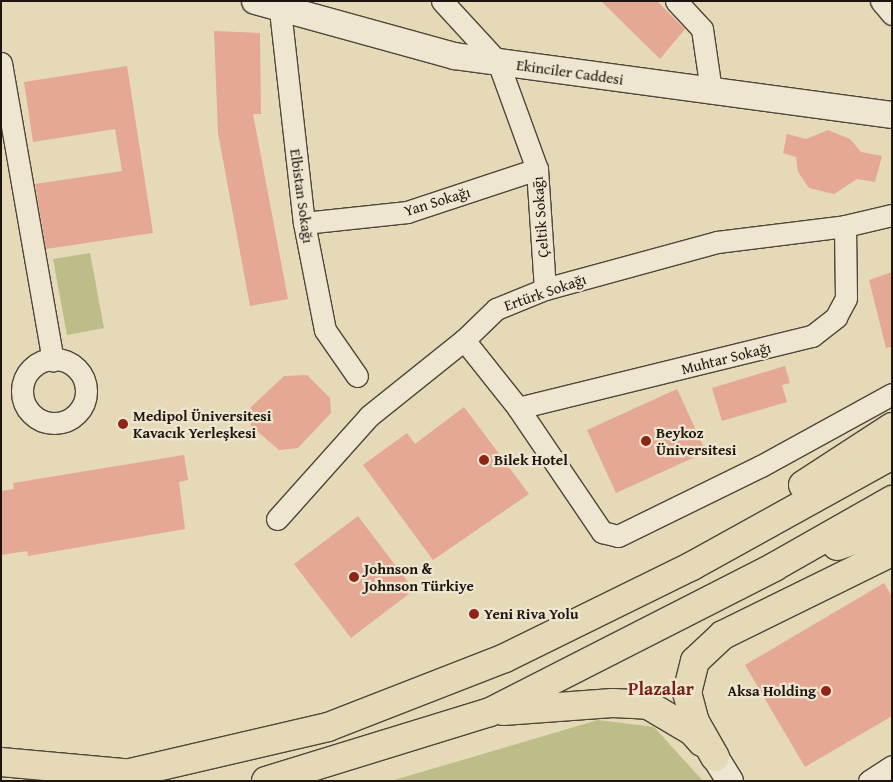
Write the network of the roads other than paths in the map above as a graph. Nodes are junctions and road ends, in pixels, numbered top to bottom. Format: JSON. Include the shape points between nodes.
{"nodes":[{"id":1,"x":442,"y":1,"type":"edge"},
{"id":2,"x":676,"y":1,"type":"edge"},
{"id":3,"x":881,"y":1,"type":"edge"},
{"id":4,"x":271,"y":2,"type":"edge"},
{"id":5,"x":892,"y":14,"type":"edge"},
{"id":6,"x":1,"y":62,"type":"edge"},
{"id":7,"x":498,"y":62,"type":"junction"},
{"id":8,"x":710,"y":91,"type":"junction"},
{"id":9,"x":892,"y":115,"type":"edge"},
{"id":10,"x":537,"y":169,"type":"junction"},
{"id":11,"x":892,"y":215,"type":"edge"},
{"id":12,"x":304,"y":223,"type":"junction"},
{"id":13,"x":845,"y":226,"type":"junction"},
{"id":14,"x":546,"y":289,"type":"junction"},
{"id":15,"x":464,"y":340,"type":"junction"},
{"id":16,"x":53,"y":360,"type":"dead end"},
{"id":17,"x":357,"y":376,"type":"dead end"},
{"id":18,"x":892,"y":394,"type":"edge"},
{"id":19,"x":518,"y":408,"type":"junction"},
{"id":20,"x":892,"y":427,"type":"edge"},
{"id":21,"x":892,"y":456,"type":"edge"},
{"id":22,"x":888,"y":511,"type":"edge"},
{"id":23,"x":277,"y":518,"type":"dead end"},
{"id":24,"x":892,"y":552,"type":"edge"},
{"id":25,"x":588,"y":617,"type":"junction"},
{"id":26,"x":490,"y":712,"type":"junction"},
{"id":27,"x":715,"y":757,"type":"junction"},
{"id":28,"x":1,"y":762,"type":"edge"},
{"id":29,"x":892,"y":766,"type":"edge"},
{"id":30,"x":133,"y":774,"type":"junction"},
{"id":31,"x":93,"y":781,"type":"edge"},
{"id":32,"x":266,"y":781,"type":"edge"},
{"id":33,"x":730,"y":781,"type":"edge"},
{"id":34,"x":869,"y":781,"type":"edge"}],
"edges":[{"from":1,"to":7,"type":"street"},
{"from":2,"to":8,"type":"street","via":[[702,29]]},
{"from":3,"to":5,"type":"street"},
{"from":4,"to":7,"type":"street","name":"Ekinciler Caddesi","via":[[455,56]]},
{"from":4,"to":12,"type":"street","name":"Elbistan Sokağı"},
{"from":6,"to":16,"type":"street"},
{"from":7,"to":8,"type":"street","name":"Ekinciler Caddesi"},
{"from":7,"to":10,"type":"street","name":"Çeltik Sokaḡı"},
{"from":8,"to":9,"type":"street","name":"Ekinciler Caddesi"},
{"from":10,"to":12,"type":"street","name":"Yan Sokağı","via":[[407,212]]},
{"from":10,"to":14,"type":"street","name":"Çeltik Sokaḡı"},
{"from":11,"to":13,"type":"street","name":"Ertürk Sokağı"},
{"from":12,"to":17,"type":"street","name":"Elbistan Sokağı","via":[[325,330]]},
{"from":13,"to":14,"type":"street","name":"Ertürk Sokağı","via":[[717,242]]},
{"from":13,"to":19,"type":"street","name":"Muhtar Sokağı","via":[[846,298],[836,317],[812,336]]},
{"from":14,"to":15,"type":"street","name":"Ertürk Sokağı","via":[[496,309]]},
{"from":15,"to":19,"type":"street"},
{"from":15,"to":23,"type":"street","name":"Ertürk Sokağı","via":[[369,416]]},
{"from":18,"to":19,"type":"street","via":[[761,466],[618,536],[602,532]]},
{"from":20,"to":25,"type":"highway"},
{"from":21,"to":25,"type":"highway","via":[[692,566]]},
{"from":22,"to":26,"type":"highway"},
{"from":24,"to":27,"type":"highway","via":[[723,635],[695,661],[687,694],[695,722]]},
{"from":25,"to":30,"type":"highway","via":[[505,658],[339,724]]},
{"from":26,"to":27,"type":"highway","via":[[612,703],[648,705],[692,730]]},
{"from":26,"to":32,"type":"highway"},
{"from":27,"to":33,"type":"street"},
{"from":28,"to":30,"type":"highway"},
{"from":29,"to":34,"type":"street"},
{"from":30,"to":31,"type":"highway"}]}
